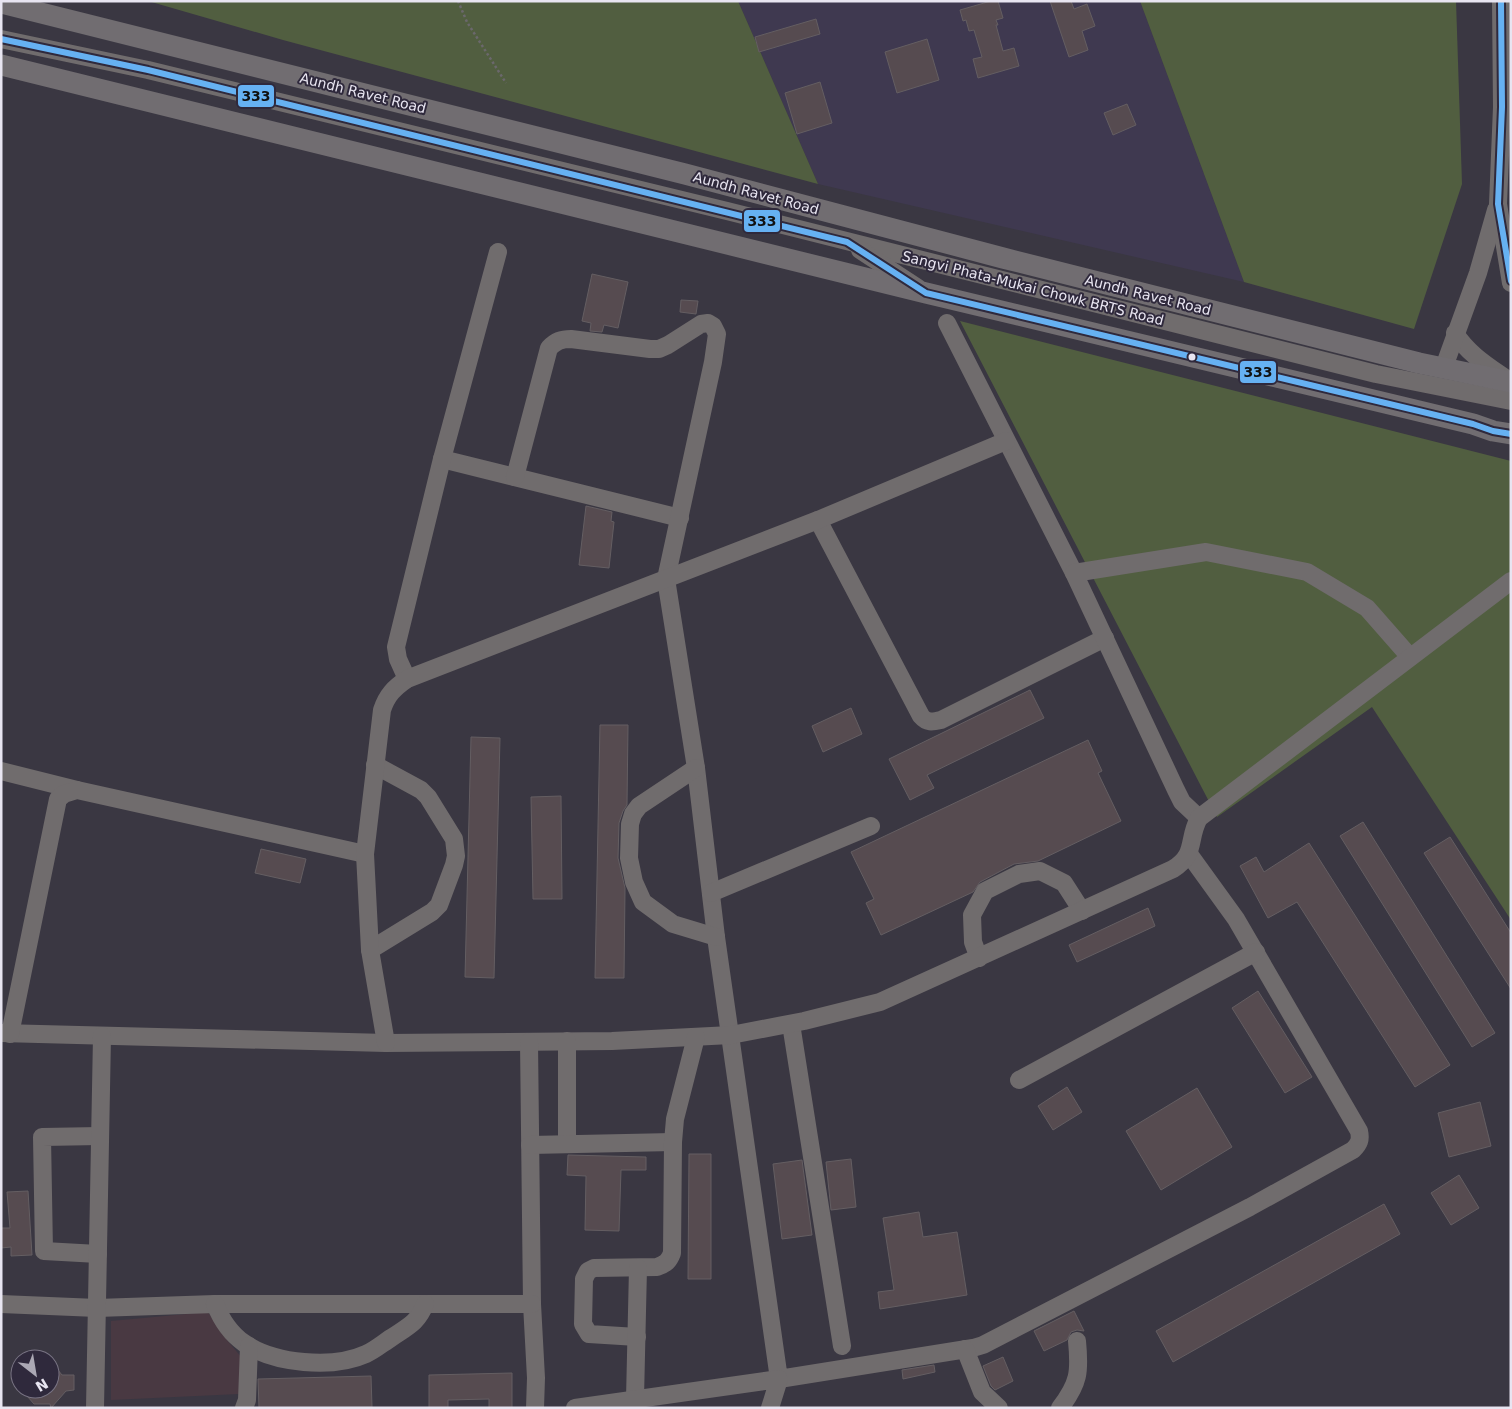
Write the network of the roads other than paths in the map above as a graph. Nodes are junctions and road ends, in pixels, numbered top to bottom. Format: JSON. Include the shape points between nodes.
{"nodes":[{"id":1,"x":1500,"y":1,"type":"edge"},
{"id":2,"x":1,"y":3,"type":"edge"},
{"id":3,"x":1,"y":39,"type":"edge"},
{"id":4,"x":1,"y":65,"type":"edge"},
{"id":5,"x":1506,"y":107,"type":"edge"},
{"id":6,"x":1498,"y":204,"type":"junction"},
{"id":7,"x":848,"y":242,"type":"junction"},
{"id":8,"x":498,"y":252,"type":"dead end"},
{"id":9,"x":1511,"y":283,"type":"edge"},
{"id":10,"x":926,"y":293,"type":"junction"},
{"id":11,"x":947,"y":323,"type":"dead end"},
{"id":12,"x":1455,"y":333,"type":"junction"},
{"id":13,"x":1444,"y":367,"type":"junction"},
{"id":14,"x":1511,"y":381,"type":"edge"},
{"id":15,"x":1511,"y":401,"type":"edge"},
{"id":16,"x":1511,"y":434,"type":"edge"},
{"id":17,"x":1006,"y":441,"type":"junction"},
{"id":18,"x":442,"y":459,"type":"junction"},
{"id":19,"x":515,"y":477,"type":"junction"},
{"id":20,"x":680,"y":518,"type":"junction"},
{"id":21,"x":818,"y":520,"type":"junction"},
{"id":22,"x":1074,"y":573,"type":"junction"},
{"id":23,"x":666,"y":579,"type":"junction"},
{"id":24,"x":1511,"y":581,"type":"edge"},
{"id":25,"x":1105,"y":638,"type":"junction"},
{"id":26,"x":1410,"y":657,"type":"junction"},
{"id":27,"x":407,"y":679,"type":"junction"},
{"id":28,"x":375,"y":765,"type":"junction"},
{"id":29,"x":696,"y":768,"type":"junction"},
{"id":30,"x":1,"y":771,"type":"edge"},
{"id":31,"x":77,"y":790,"type":"junction"},
{"id":32,"x":1199,"y":818,"type":"junction"},
{"id":33,"x":871,"y":826,"type":"dead end"},
{"id":34,"x":365,"y":854,"type":"junction"},
{"id":35,"x":1189,"y":854,"type":"junction"},
{"id":36,"x":710,"y":893,"type":"junction"},
{"id":37,"x":1082,"y":911,"type":"junction"},
{"id":38,"x":716,"y":937,"type":"junction"},
{"id":39,"x":370,"y":950,"type":"junction"},
{"id":40,"x":1256,"y":952,"type":"junction"},
{"id":41,"x":979,"y":958,"type":"junction"},
{"id":42,"x":791,"y":1024,"type":"junction"},
{"id":43,"x":6,"y":1034,"type":"edge"},
{"id":44,"x":731,"y":1035,"type":"junction"},
{"id":45,"x":102,"y":1036,"type":"junction"},
{"id":46,"x":696,"y":1036,"type":"junction"},
{"id":47,"x":567,"y":1041,"type":"junction"},
{"id":48,"x":529,"y":1042,"type":"junction"},
{"id":49,"x":386,"y":1043,"type":"junction"},
{"id":50,"x":1019,"y":1080,"type":"dead end"},
{"id":51,"x":100,"y":1136,"type":"junction"},
{"id":52,"x":673,"y":1142,"type":"junction"},
{"id":53,"x":567,"y":1144,"type":"junction"},
{"id":54,"x":530,"y":1145,"type":"junction"},
{"id":55,"x":98,"y":1254,"type":"junction"},
{"id":56,"x":638,"y":1268,"type":"junction"},
{"id":57,"x":1,"y":1304,"type":"edge"},
{"id":58,"x":215,"y":1304,"type":"junction"},
{"id":59,"x":425,"y":1304,"type":"junction"},
{"id":60,"x":532,"y":1304,"type":"junction"},
{"id":61,"x":97,"y":1308,"type":"junction"},
{"id":62,"x":637,"y":1336,"type":"junction"},
{"id":63,"x":1077,"y":1341,"type":"dead end"},
{"id":64,"x":249,"y":1346,"type":"junction"},
{"id":65,"x":842,"y":1346,"type":"dead end"},
{"id":66,"x":965,"y":1349,"type":"junction"},
{"id":67,"x":779,"y":1379,"type":"junction"},
{"id":68,"x":635,"y":1399,"type":"junction"},
{"id":69,"x":95,"y":1408,"type":"edge"},
{"id":70,"x":244,"y":1408,"type":"edge"},
{"id":71,"x":535,"y":1408,"type":"edge"},
{"id":72,"x":574,"y":1408,"type":"edge"},
{"id":73,"x":770,"y":1408,"type":"edge"},
{"id":74,"x":999,"y":1408,"type":"edge"},
{"id":75,"x":1060,"y":1408,"type":"edge"}],
"edges":[{"from":1,"to":5,"type":"street"},
{"from":2,"to":13,"type":"main road","name":"Aundh Ravet Road"},
{"from":3,"to":7,"type":"street","name":"Sangvi Phata-Mukai Chowk BRTS Road","via":[[148,70]]},
{"from":4,"to":10,"type":"main road"},
{"from":5,"to":6,"type":"street"},
{"from":6,"to":9,"type":"street"},
{"from":6,"to":12,"type":"street","via":[[1478,273]]},
{"from":7,"to":10,"type":"street"},
{"from":7,"to":15,"type":"street","name":"Sangvi Phata-Mukai Chowk BRTS Road","via":[[1376,374]]},
{"from":8,"to":18,"type":"street"},
{"from":10,"to":16,"type":"main road"},
{"from":11,"to":17,"type":"street"},
{"from":12,"to":13,"type":"street"},
{"from":12,"to":14,"type":"street","via":[[1474,356]]},
{"from":13,"to":14,"type":"main road","name":"Aundh Ravet Road"},
{"from":17,"to":21,"type":"street"},
{"from":17,"to":22,"type":"street"},
{"from":18,"to":19,"type":"street"},
{"from":18,"to":27,"type":"street","via":[[396,646]]},
{"from":19,"to":20,"type":"street"},
{"from":19,"to":20,"type":"street","via":[[549,348],[554,343],[572,339],[659,349],[708,323],[717,334],[713,362]]},
{"from":20,"to":23,"type":"street"},
{"from":21,"to":23,"type":"street"},
{"from":21,"to":25,"type":"street","via":[[925,720],[941,720]]},
{"from":22,"to":25,"type":"street"},
{"from":22,"to":26,"type":"street","via":[[1206,552],[1307,572],[1367,608]]},
{"from":23,"to":27,"type":"street"},
{"from":23,"to":29,"type":"street"},
{"from":24,"to":26,"type":"street"},
{"from":25,"to":32,"type":"street","via":[[1182,802]]},
{"from":26,"to":32,"type":"street"},
{"from":27,"to":28,"type":"street","via":[[386,698]]},
{"from":28,"to":34,"type":"street"},
{"from":28,"to":39,"type":"street","via":[[428,797],[454,839],[456,856],[439,905]]},
{"from":29,"to":36,"type":"street"},
{"from":29,"to":38,"type":"street","via":[[639,806],[633,814],[630,858],[634,882],[643,902],[673,924]]},
{"from":30,"to":31,"type":"street"},
{"from":31,"to":34,"type":"street"},
{"from":31,"to":43,"type":"street","via":[[58,799]]},
{"from":32,"to":35,"type":"street","via":[[1193,828]]},
{"from":33,"to":36,"type":"street"},
{"from":34,"to":39,"type":"street"},
{"from":35,"to":37,"type":"street","via":[[1173,869]]},
{"from":35,"to":40,"type":"street"},
{"from":36,"to":38,"type":"street"},
{"from":37,"to":41,"type":"street"},
{"from":37,"to":41,"type":"street","via":[[1064,884],[1040,870],[1019,874],[985,891],[972,915],[973,942]]},
{"from":38,"to":44,"type":"street"},
{"from":39,"to":49,"type":"street"},
{"from":40,"to":50,"type":"street"},
{"from":40,"to":66,"type":"street","via":[[1359,1131],[1359,1144],[1250,1207],[996,1339]]},
{"from":41,"to":42,"type":"street","via":[[880,1002]]},
{"from":42,"to":44,"type":"street"},
{"from":42,"to":65,"type":"street"},
{"from":43,"to":45,"type":"street"},
{"from":44,"to":46,"type":"street"},
{"from":44,"to":67,"type":"street"},
{"from":45,"to":49,"type":"street"},
{"from":45,"to":51,"type":"street"},
{"from":46,"to":47,"type":"street"},
{"from":46,"to":52,"type":"street","via":[[676,1110]]},
{"from":47,"to":48,"type":"street"},
{"from":47,"to":53,"type":"street"},
{"from":48,"to":49,"type":"street"},
{"from":48,"to":54,"type":"street"},
{"from":51,"to":55,"type":"street"},
{"from":51,"to":55,"type":"street","via":[[42,1136],[44,1251]]},
{"from":52,"to":53,"type":"street"},
{"from":52,"to":56,"type":"street","via":[[672,1253],[665,1265]]},
{"from":53,"to":54,"type":"street"},
{"from":54,"to":60,"type":"street"},
{"from":55,"to":61,"type":"street"},
{"from":56,"to":62,"type":"street"},
{"from":56,"to":62,"type":"street","via":[[588,1270],[584,1279],[583,1324],[589,1334]]},
{"from":57,"to":61,"type":"street"},
{"from":58,"to":59,"type":"street"},
{"from":58,"to":61,"type":"street"},
{"from":58,"to":64,"type":"street","via":[[224,1322]]},
{"from":59,"to":60,"type":"street"},
{"from":59,"to":64,"type":"street","via":[[417,1320],[357,1357],[318,1363],[280,1358]]},
{"from":60,"to":71,"type":"street"},
{"from":61,"to":69,"type":"street"},
{"from":62,"to":68,"type":"street"},
{"from":63,"to":75,"type":"street","via":[[1078,1376],[1072,1393]]},
{"from":64,"to":70,"type":"street","via":[[248,1400]]},
{"from":66,"to":67,"type":"street"},
{"from":66,"to":74,"type":"street","via":[[982,1392]]},
{"from":67,"to":68,"type":"street"},
{"from":67,"to":73,"type":"street"},
{"from":68,"to":72,"type":"street"}]}
